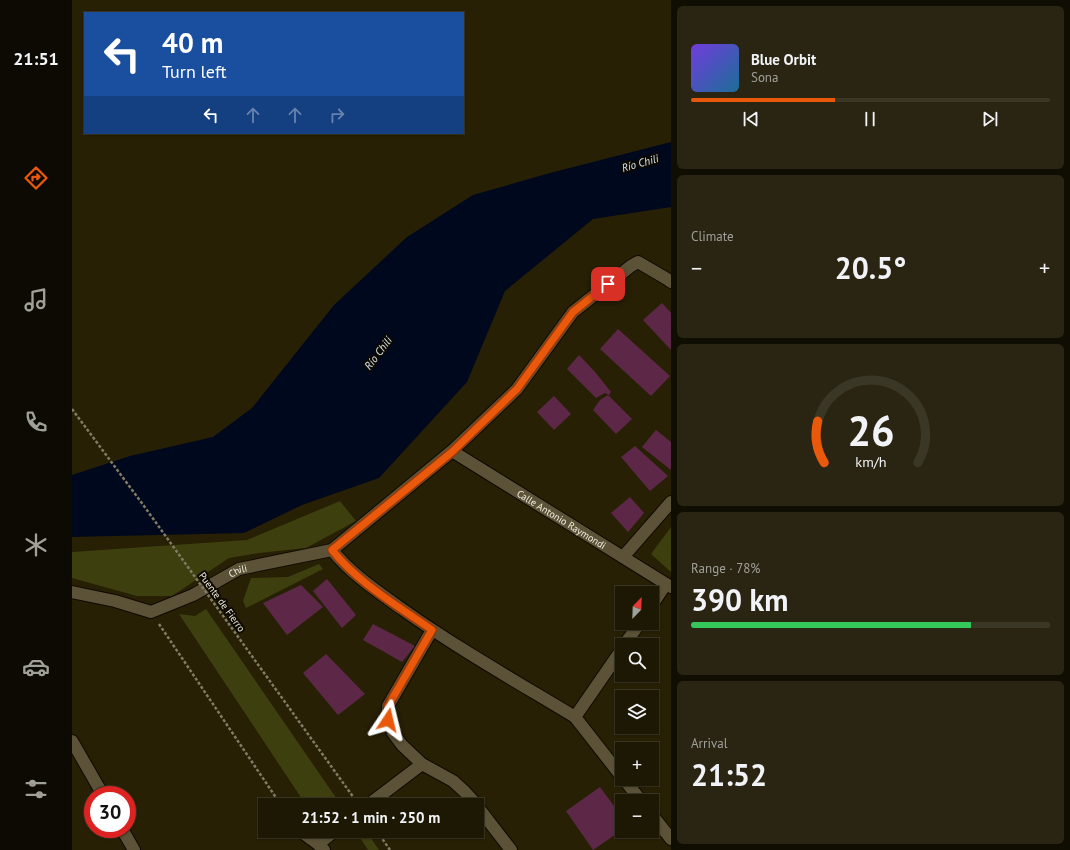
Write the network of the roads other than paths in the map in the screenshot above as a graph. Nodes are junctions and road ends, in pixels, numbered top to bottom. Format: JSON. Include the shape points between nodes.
{"nodes":[{"id":1,"x":671,"y":282,"type":"edge"},
{"id":2,"x":452,"y":452,"type":"junction"},
{"id":3,"x":671,"y":502,"type":"edge"},
{"id":4,"x":332,"y":550,"type":"junction"},
{"id":5,"x":623,"y":558,"type":"junction"},
{"id":6,"x":669,"y":586,"type":"edge"},
{"id":7,"x":72,"y":592,"type":"edge"},
{"id":8,"x":659,"y":597,"type":"edge"},
{"id":9,"x":432,"y":630,"type":"junction"},
{"id":10,"x":615,"y":659,"type":"edge"},
{"id":11,"x":575,"y":717,"type":"junction"},
{"id":12,"x":72,"y":741,"type":"edge"},
{"id":13,"x":422,"y":764,"type":"junction"},
{"id":14,"x":615,"y":768,"type":"edge"},
{"id":15,"x":98,"y":786,"type":"edge"},
{"id":16,"x":629,"y":786,"type":"edge"},
{"id":17,"x":636,"y":794,"type":"edge"},
{"id":18,"x":377,"y":798,"type":"edge"},
{"id":19,"x":471,"y":798,"type":"edge"},
{"id":20,"x":484,"y":814,"type":"edge"},
{"id":21,"x":659,"y":824,"type":"edge"},
{"id":22,"x":127,"y":838,"type":"edge"},
{"id":23,"x":309,"y":838,"type":"edge"},
{"id":24,"x":329,"y":838,"type":"edge"},
{"id":25,"x":671,"y":839,"type":"edge"},
{"id":26,"x":321,"y":847,"type":"edge"},
{"id":27,"x":134,"y":850,"type":"edge"},
{"id":28,"x":511,"y":850,"type":"edge"}],
"edges":[{"from":1,"to":2,"type":"street","via":[[638,262],[631,266],[573,312],[517,389]]},
{"from":2,"to":4,"type":"street"},
{"from":2,"to":5,"type":"street","name":"Calle Antonio Raymondi"},
{"from":3,"to":5,"type":"street"},
{"from":4,"to":7,"type":"street","name":"Chili","via":[[239,569],[192,595],[151,612]]},
{"from":4,"to":9,"type":"street","via":[[342,562],[377,591]]},
{"from":5,"to":6,"type":"street","name":"Calle Antonio Raymondi"},
{"from":6,"to":8,"type":"street"},
{"from":9,"to":11,"type":"street"},
{"from":9,"to":13,"type":"street","via":[[388,706],[388,720],[393,734]]},
{"from":10,"to":11,"type":"street"},
{"from":11,"to":14,"type":"street"},
{"from":12,"to":15,"type":"street"},
{"from":13,"to":18,"type":"street"},
{"from":13,"to":19,"type":"street","via":[[454,781]]},
{"from":16,"to":17,"type":"street"},
{"from":20,"to":28,"type":"street"},
{"from":21,"to":25,"type":"street"},
{"from":22,"to":27,"type":"street"},
{"from":23,"to":26,"type":"street"},
{"from":24,"to":26,"type":"street"}]}
